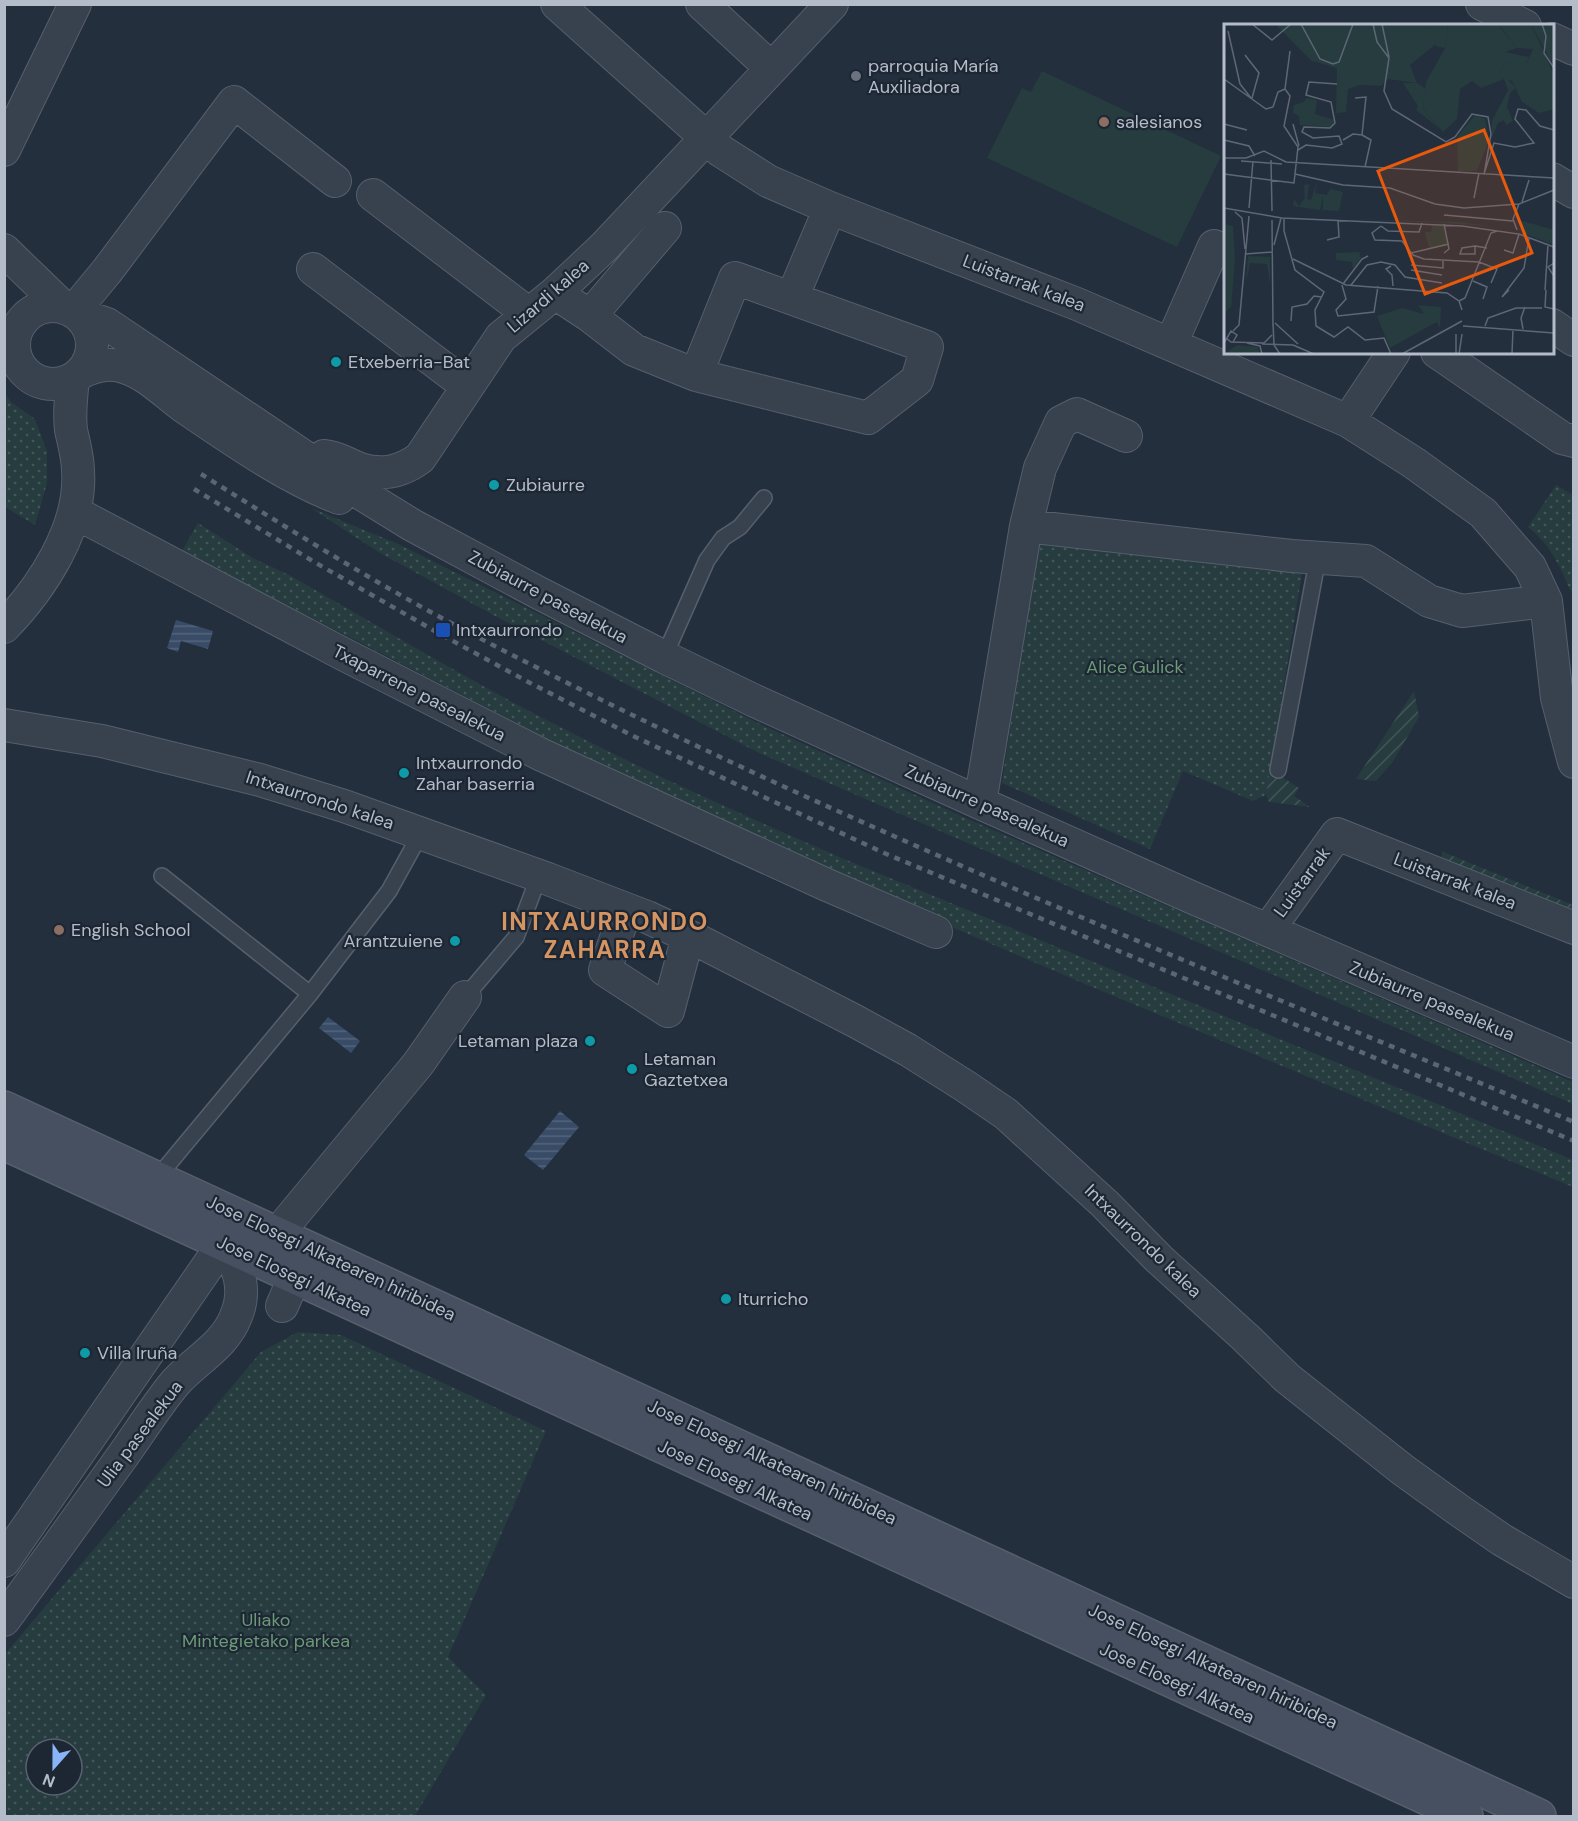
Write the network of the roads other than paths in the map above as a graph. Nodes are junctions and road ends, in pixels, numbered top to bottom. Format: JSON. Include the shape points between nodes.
{"nodes":[{"id":1,"x":75,"y":4,"type":"edge"},
{"id":2,"x":557,"y":4,"type":"edge"},
{"id":3,"x":702,"y":4,"type":"edge"},
{"id":4,"x":832,"y":4,"type":"edge"},
{"id":5,"x":1482,"y":4,"type":"edge"},
{"id":6,"x":1521,"y":24,"type":"edge"},
{"id":7,"x":1554,"y":40,"type":"edge"},
{"id":8,"x":1574,"y":49,"type":"edge"},
{"id":9,"x":771,"y":68,"type":"junction"},
{"id":10,"x":706,"y":137,"type":"junction"},
{"id":11,"x":4,"y":150,"type":"edge"},
{"id":12,"x":1554,"y":180,"type":"edge"},
{"id":13,"x":335,"y":181,"type":"dead end"},
{"id":14,"x":1574,"y":192,"type":"edge"},
{"id":15,"x":373,"y":195,"type":"dead end"},
{"id":16,"x":830,"y":208,"type":"junction"},
{"id":17,"x":665,"y":228,"type":"dead end"},
{"id":18,"x":1220,"y":248,"type":"edge"},
{"id":19,"x":12,"y":258,"type":"edge"},
{"id":20,"x":313,"y":269,"type":"dead end"},
{"id":21,"x":555,"y":293,"type":"junction"},
{"id":22,"x":792,"y":298,"type":"junction"},
{"id":23,"x":69,"y":310,"type":"junction"},
{"id":24,"x":529,"y":314,"type":"junction"},
{"id":25,"x":590,"y":316,"type":"junction"},
{"id":26,"x":23,"y":320,"type":"junction"},
{"id":27,"x":1554,"y":326,"type":"edge"},
{"id":28,"x":1574,"y":340,"type":"edge"},
{"id":29,"x":1171,"y":344,"type":"junction"},
{"id":30,"x":1393,"y":354,"type":"edge"},
{"id":31,"x":1440,"y":354,"type":"edge"},
{"id":32,"x":78,"y":375,"type":"junction"},
{"id":33,"x":696,"y":375,"type":"junction"},
{"id":34,"x":38,"y":382,"type":"junction"},
{"id":35,"x":467,"y":386,"type":"junction"},
{"id":36,"x":1347,"y":421,"type":"junction"},
{"id":37,"x":71,"y":429,"type":"junction"},
{"id":38,"x":1126,"y":436,"type":"dead end"},
{"id":39,"x":232,"y":438,"type":"junction"},
{"id":40,"x":1574,"y":441,"type":"edge"},
{"id":41,"x":301,"y":454,"type":"junction"},
{"id":42,"x":764,"y":498,"type":"dead end"},
{"id":43,"x":74,"y":512,"type":"junction"},
{"id":44,"x":412,"y":525,"type":"junction"},
{"id":45,"x":1026,"y":526,"type":"junction"},
{"id":46,"x":1318,"y":557,"type":"junction"},
{"id":47,"x":1546,"y":601,"type":"junction"},
{"id":48,"x":4,"y":627,"type":"edge"},
{"id":49,"x":664,"y":657,"type":"junction"},
{"id":50,"x":4,"y":725,"type":"edge"},
{"id":51,"x":1574,"y":762,"type":"edge"},
{"id":52,"x":1278,"y":770,"type":"dead end"},
{"id":53,"x":980,"y":803,"type":"junction"},
{"id":54,"x":421,"y":833,"type":"junction"},
{"id":55,"x":1337,"y":834,"type":"joint"},
{"id":56,"x":162,"y":876,"type":"dead end"},
{"id":57,"x":539,"y":876,"type":"junction"},
{"id":58,"x":626,"y":909,"type":"junction"},
{"id":59,"x":1574,"y":928,"type":"edge"},
{"id":60,"x":1268,"y":930,"type":"junction"},
{"id":61,"x":936,"y":932,"type":"dead end"},
{"id":62,"x":688,"y":936,"type":"junction"},
{"id":63,"x":310,"y":994,"type":"junction"},
{"id":64,"x":465,"y":997,"type":"joint"},
{"id":65,"x":1574,"y":1062,"type":"edge"},
{"id":66,"x":4,"y":1108,"type":"edge"},
{"id":67,"x":4,"y":1143,"type":"edge"},
{"id":68,"x":157,"y":1178,"type":"junction"},
{"id":69,"x":278,"y":1233,"type":"junction"},
{"id":70,"x":223,"y":1244,"type":"junction"},
{"id":71,"x":288,"y":1291,"type":"junction"},
{"id":72,"x":218,"y":1344,"type":"junction"},
{"id":73,"x":4,"y":1561,"type":"edge"},
{"id":74,"x":1574,"y":1582,"type":"edge"},
{"id":75,"x":4,"y":1620,"type":"edge"},
{"id":76,"x":1466,"y":1816,"type":"edge"},
{"id":77,"x":1539,"y":1816,"type":"edge"}],
"edges":[{"from":1,"to":11,"type":"street"},
{"from":2,"to":10,"type":"street","name":"Luistarrak kalea"},
{"from":3,"to":9,"type":"street"},
{"from":4,"to":9,"type":"street","name":"Lizardi kalea"},
{"from":5,"to":6,"type":"street"},
{"from":7,"to":8,"type":"street"},
{"from":9,"to":10,"type":"street","name":"Lizardi kalea"},
{"from":10,"to":16,"type":"street","name":"Luistarrak kalea","via":[[768,181]]},
{"from":10,"to":21,"type":"street","name":"Lizardi kalea","via":[[604,247]]},
{"from":12,"to":14,"type":"street"},
{"from":13,"to":23,"type":"street","via":[[234,102],[107,271]]},
{"from":15,"to":24,"type":"street"},
{"from":16,"to":22,"type":"street"},
{"from":16,"to":29,"type":"street","name":"Luistarrak kalea","via":[[1077,303]]},
{"from":17,"to":25,"type":"street"},
{"from":18,"to":29,"type":"street"},
{"from":19,"to":23,"type":"street","name":"Zubiaurre pasealekua"},
{"from":19,"to":26,"type":"street","name":"Zubiaurre pasealekua","via":[[26,292]]},
{"from":20,"to":35,"type":"street"},
{"from":21,"to":24,"type":"street","name":"Lizardi kalea"},
{"from":21,"to":25,"type":"street"},
{"from":22,"to":33,"type":"street","via":[[735,278]]},
{"from":22,"to":33,"type":"street","via":[[927,347],[917,380],[868,418]]},
{"from":23,"to":26,"type":"street","via":[[42,308]]},
{"from":23,"to":32,"type":"street","via":[[82,319],[92,340],[89,362]]},
{"from":23,"to":41,"type":"street","name":"Zubiaurre pasealekua","via":[[107,324]]},
{"from":24,"to":35,"type":"street","name":"Lizardi kalea","via":[[501,337]]},
{"from":25,"to":33,"type":"street","via":[[633,350]]},
{"from":26,"to":34,"type":"street","via":[[16,332],[15,357],[20,368]]},
{"from":27,"to":28,"type":"street"},
{"from":29,"to":36,"type":"street","name":"Luistarrak kalea"},
{"from":30,"to":36,"type":"street"},
{"from":31,"to":40,"type":"street","via":[[1562,438]]},
{"from":32,"to":34,"type":"street","via":[[62,384]]},
{"from":32,"to":37,"type":"street","via":[[70,404]]},
{"from":32,"to":39,"type":"street","name":"Zubiaurre pasealekua","via":[[103,365],[125,367]]},
{"from":34,"to":37,"type":"street"},
{"from":35,"to":41,"type":"street","name":"Lizardi kalea","via":[[420,458],[408,467],[376,473],[333,457]]},
{"from":36,"to":47,"type":"street","name":"Luistarrak kalea","via":[[1483,513],[1530,567]]},
{"from":37,"to":43,"type":"street","via":[[79,474]]},
{"from":38,"to":45,"type":"street","via":[[1077,414],[1061,422],[1040,468]]},
{"from":39,"to":41,"type":"street","name":"Lizardi kalea","via":[[255,438],[280,453]]},
{"from":39,"to":44,"type":"street","name":"Zubiaurre pasealekua","via":[[320,490]]},
{"from":41,"to":44,"type":"street","name":"Zubiaurre pasealekua"},
{"from":42,"to":49,"type":"lane","via":[[740,527],[723,538],[707,560]]},
{"from":43,"to":48,"type":"street","via":[[55,559]]},
{"from":43,"to":61,"type":"street","name":"Txaparrene pasealekua","via":[[542,755]]},
{"from":44,"to":49,"type":"street","name":"Zubiaurre pasealekua"},
{"from":45,"to":46,"type":"street"},
{"from":45,"to":53,"type":"street"},
{"from":46,"to":47,"type":"street","via":[[1366,561],[1429,601],[1462,611]]},
{"from":46,"to":52,"type":"lane"},
{"from":47,"to":51,"type":"street","name":"Luistarrak kalea","via":[[1557,698]]},
{"from":49,"to":53,"type":"street","name":"Zubiaurre pasealekua"},
{"from":50,"to":54,"type":"street","name":"Intxaurrondo kalea","via":[[102,741],[260,780]]},
{"from":53,"to":60,"type":"street","name":"Zubiaurre pasealekua"},
{"from":54,"to":57,"type":"street","name":"Intxaurrondo kalea"},
{"from":54,"to":63,"type":"lane","via":[[390,891]]},
{"from":55,"to":59,"type":"street","name":"Luistarrak kalea"},
{"from":55,"to":60,"type":"street","name":"Luistarrak"},
{"from":56,"to":63,"type":"lane"},
{"from":57,"to":58,"type":"street","name":"Intxaurrondo kalea"},
{"from":57,"to":64,"type":"lane","via":[[516,937]]},
{"from":58,"to":62,"type":"street","name":"Intxaurrondo kalea"},
{"from":58,"to":62,"type":"street","via":[[605,970],[668,1011]]},
{"from":60,"to":65,"type":"street","name":"Zubiaurre pasealekua"},
{"from":62,"to":74,"type":"street","name":"Intxaurrondo kalea","via":[[908,1050],[1006,1114],[1287,1378],[1460,1511]]},
{"from":63,"to":68,"type":"lane"},
{"from":64,"to":69,"type":"street","via":[[418,1064]]},
{"from":66,"to":68,"type":"main road","name":"Jose Elosegi Alkatearen hiribidea"},
{"from":67,"to":70,"type":"main road","name":"Jose Elosegi Alkatea"},
{"from":68,"to":69,"type":"main road","name":"Jose Elosegi Alkatearen hiribidea"},
{"from":69,"to":71,"type":"street","via":[[294,1254],[296,1266]]},
{"from":69,"to":77,"type":"main road","name":"Jose Elosegi Alkatearen hiribidea"},
{"from":70,"to":71,"type":"main road","name":"Jose Elosegi Alkatea"},
{"from":70,"to":72,"type":"street","name":"Ulia pasealekua","via":[[238,1269],[241,1298],[230,1330]]},
{"from":70,"to":73,"type":"street"},
{"from":71,"to":72,"type":"street"},
{"from":71,"to":76,"type":"main road","name":"Jose Elosegi Alkatea","via":[[329,1293]]},
{"from":72,"to":75,"type":"street","name":"Ulia pasealekua","via":[[176,1382]]}]}
